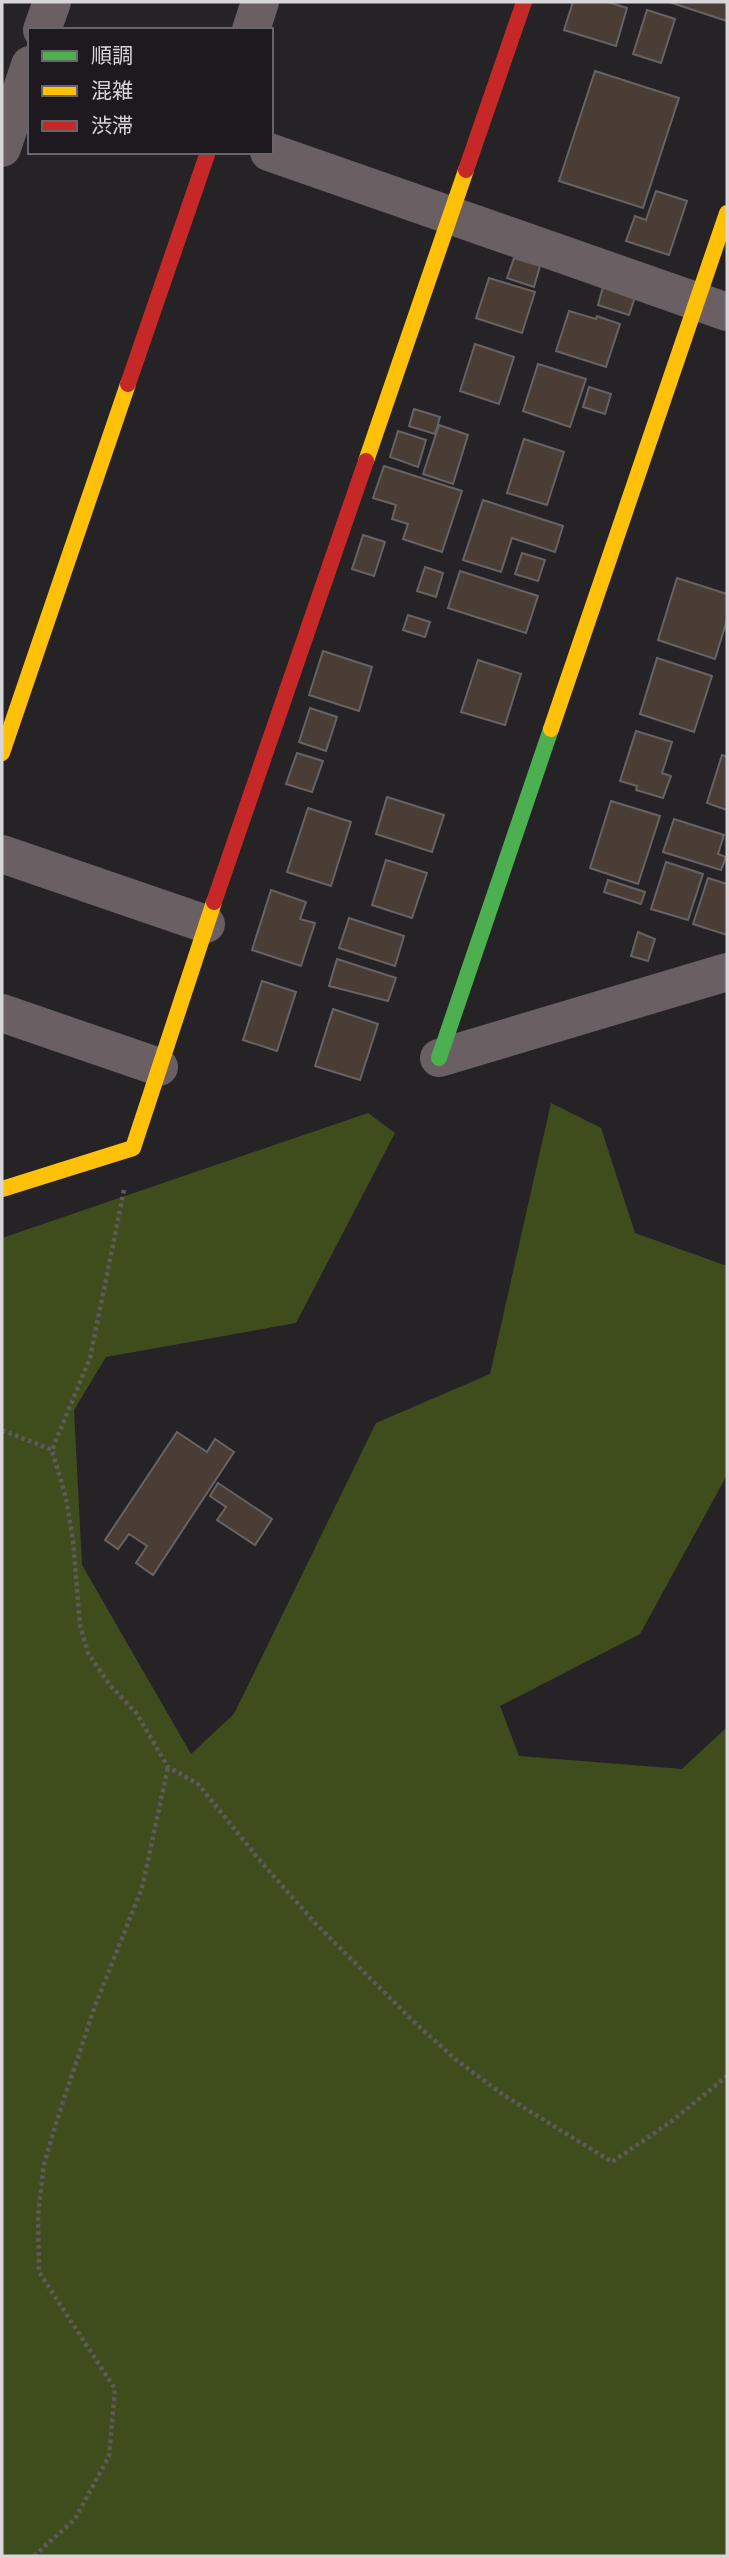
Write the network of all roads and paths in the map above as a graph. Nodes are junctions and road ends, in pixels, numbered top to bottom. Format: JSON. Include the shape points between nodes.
{"nodes":[{"id":1,"x":52,"y":2,"type":"edge"},
{"id":2,"x":260,"y":2,"type":"edge"},
{"id":3,"x":524,"y":2,"type":"edge"},
{"id":4,"x":43,"y":28,"type":"edge"},
{"id":5,"x":252,"y":28,"type":"edge"},
{"id":6,"x":22,"y":66,"type":"edge"},
{"id":7,"x":2,"y":148,"type":"edge"},
{"id":8,"x":273,"y":153,"type":"edge"},
{"id":9,"x":207,"y":154,"type":"edge"},
{"id":10,"x":727,"y":214,"type":"edge"},
{"id":11,"x":450,"y":215,"type":"junction"},
{"id":12,"x":712,"y":306,"type":"edge"},
{"id":13,"x":2,"y":753,"type":"edge"},
{"id":14,"x":2,"y":854,"type":"edge"},
{"id":15,"x":206,"y":924,"type":"junction"},
{"id":16,"x":727,"y":972,"type":"edge"},
{"id":17,"x":2,"y":1013,"type":"edge"},
{"id":18,"x":439,"y":1058,"type":"joint"},
{"id":19,"x":159,"y":1067,"type":"junction"},
{"id":20,"x":133,"y":1148,"type":"junction"},
{"id":21,"x":2,"y":1189,"type":"edge"},
{"id":22,"x":2,"y":1430,"type":"edge"},
{"id":23,"x":52,"y":1450,"type":"junction"},
{"id":24,"x":169,"y":1767,"type":"junction"},
{"id":25,"x":727,"y":2076,"type":"edge"},
{"id":26,"x":34,"y":2556,"type":"edge"}],
"edges":[{"from":1,"to":4,"type":"street"},
{"from":2,"to":5,"type":"street"},
{"from":3,"to":11,"type":"street"},
{"from":6,"to":7,"type":"street"},
{"from":8,"to":11,"type":"street"},
{"from":9,"to":13,"type":"street"},
{"from":10,"to":12,"type":"street"},
{"from":11,"to":12,"type":"street"},
{"from":11,"to":15,"type":"street"},
{"from":12,"to":18,"type":"street"},
{"from":14,"to":15,"type":"street"},
{"from":15,"to":19,"type":"street"},
{"from":16,"to":18,"type":"street"},
{"from":17,"to":19,"type":"street"},
{"from":19,"to":20,"type":"street"},
{"from":20,"to":21,"type":"street"},
{"from":20,"to":23,"type":"path","via":[[90,1357]]},
{"from":22,"to":23,"type":"path"},
{"from":23,"to":24,"type":"path","via":[[66,1498],[80,1625],[88,1653],[137,1714]]},
{"from":24,"to":25,"type":"path","via":[[198,1784],[315,1923],[454,2059],[612,2162]]},
{"from":24,"to":26,"type":"path","via":[[142,1888],[95,2006],[44,2164],[38,2216],[39,2272],[116,2389],[109,2456],[75,2519]]}]}
